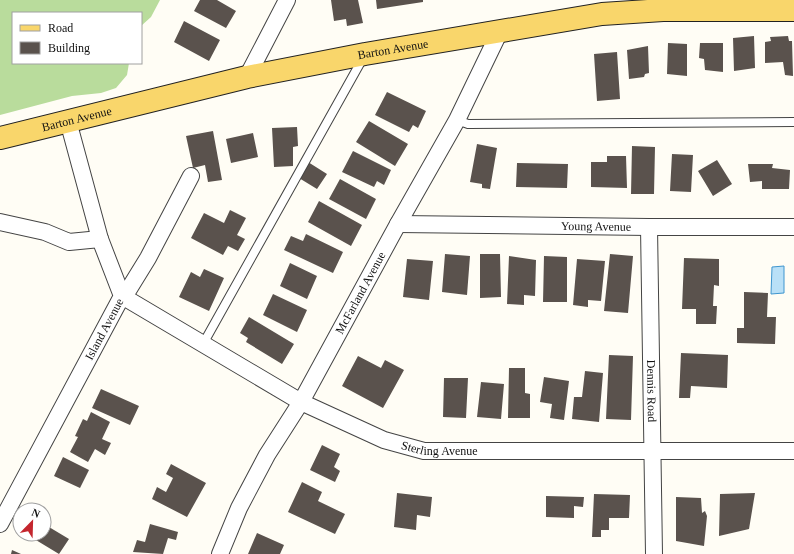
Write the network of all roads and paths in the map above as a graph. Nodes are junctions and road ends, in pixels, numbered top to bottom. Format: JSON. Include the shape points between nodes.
{"nodes":[{"id":1,"x":287,"y":0,"type":"edge"},
{"id":2,"x":783,"y":7,"type":"edge"},
{"id":3,"x":500,"y":31,"type":"junction"},
{"id":4,"x":365,"y":54,"type":"junction"},
{"id":5,"x":247,"y":77,"type":"junction"},
{"id":6,"x":457,"y":120,"type":"junction"},
{"id":7,"x":68,"y":121,"type":"junction"},
{"id":8,"x":794,"y":122,"type":"edge"},
{"id":9,"x":0,"y":138,"type":"edge"},
{"id":10,"x":191,"y":176,"type":"dead end"},
{"id":11,"x":0,"y":222,"type":"edge"},
{"id":12,"x":398,"y":224,"type":"junction"},
{"id":13,"x":650,"y":227,"type":"junction"},
{"id":14,"x":794,"y":227,"type":"edge"},
{"id":15,"x":100,"y":239,"type":"junction"},
{"id":16,"x":123,"y":297,"type":"junction"},
{"id":17,"x":203,"y":344,"type":"junction"},
{"id":18,"x":301,"y":402,"type":"junction"},
{"id":19,"x":654,"y":451,"type":"junction"},
{"id":20,"x":794,"y":451,"type":"edge"},
{"id":21,"x":0,"y":524,"type":"edge"},
{"id":22,"x":220,"y":554,"type":"edge"},
{"id":23,"x":654,"y":554,"type":"edge"}],
"edges":[{"from":1,"to":5,"type":"street"},
{"from":2,"to":3,"type":"main road","name":"Barton Avenue","via":[[602,14]]},
{"from":3,"to":4,"type":"main road","name":"Barton Avenue"},
{"from":3,"to":6,"type":"street","name":"McFarland Avenue"},
{"from":4,"to":5,"type":"main road","name":"Barton Avenue"},
{"from":4,"to":17,"type":"lane"},
{"from":5,"to":7,"type":"main road","name":"Barton Avenue"},
{"from":6,"to":8,"type":"lane","via":[[468,124]]},
{"from":6,"to":12,"type":"street","name":"McFarland Avenue"},
{"from":7,"to":9,"type":"main road","name":"Barton Avenue"},
{"from":7,"to":15,"type":"street","name":"Island Avenue"},
{"from":10,"to":16,"type":"street","name":"Island Avenue","via":[[148,258]]},
{"from":11,"to":15,"type":"street","via":[[45,232],[69,242]]},
{"from":12,"to":13,"type":"street","name":"Young Avenue"},
{"from":12,"to":18,"type":"street","name":"McFarland Avenue"},
{"from":13,"to":14,"type":"street","name":"Young Avenue"},
{"from":13,"to":19,"type":"street","name":"Dennis Road"},
{"from":15,"to":16,"type":"street","name":"Island Avenue"},
{"from":16,"to":17,"type":"street","name":"Sterling Avenue"},
{"from":16,"to":21,"type":"street","name":"Island Avenue"},
{"from":17,"to":18,"type":"street","name":"Sterling Avenue"},
{"from":18,"to":19,"type":"street","name":"Sterling Avenue","via":[[384,440],[424,451]]},
{"from":18,"to":22,"type":"street","name":"McFarland Avenue","via":[[239,508]]},
{"from":19,"to":20,"type":"street","name":"Sterling Avenue"},
{"from":19,"to":23,"type":"street","name":"Dennis Road"}]}
